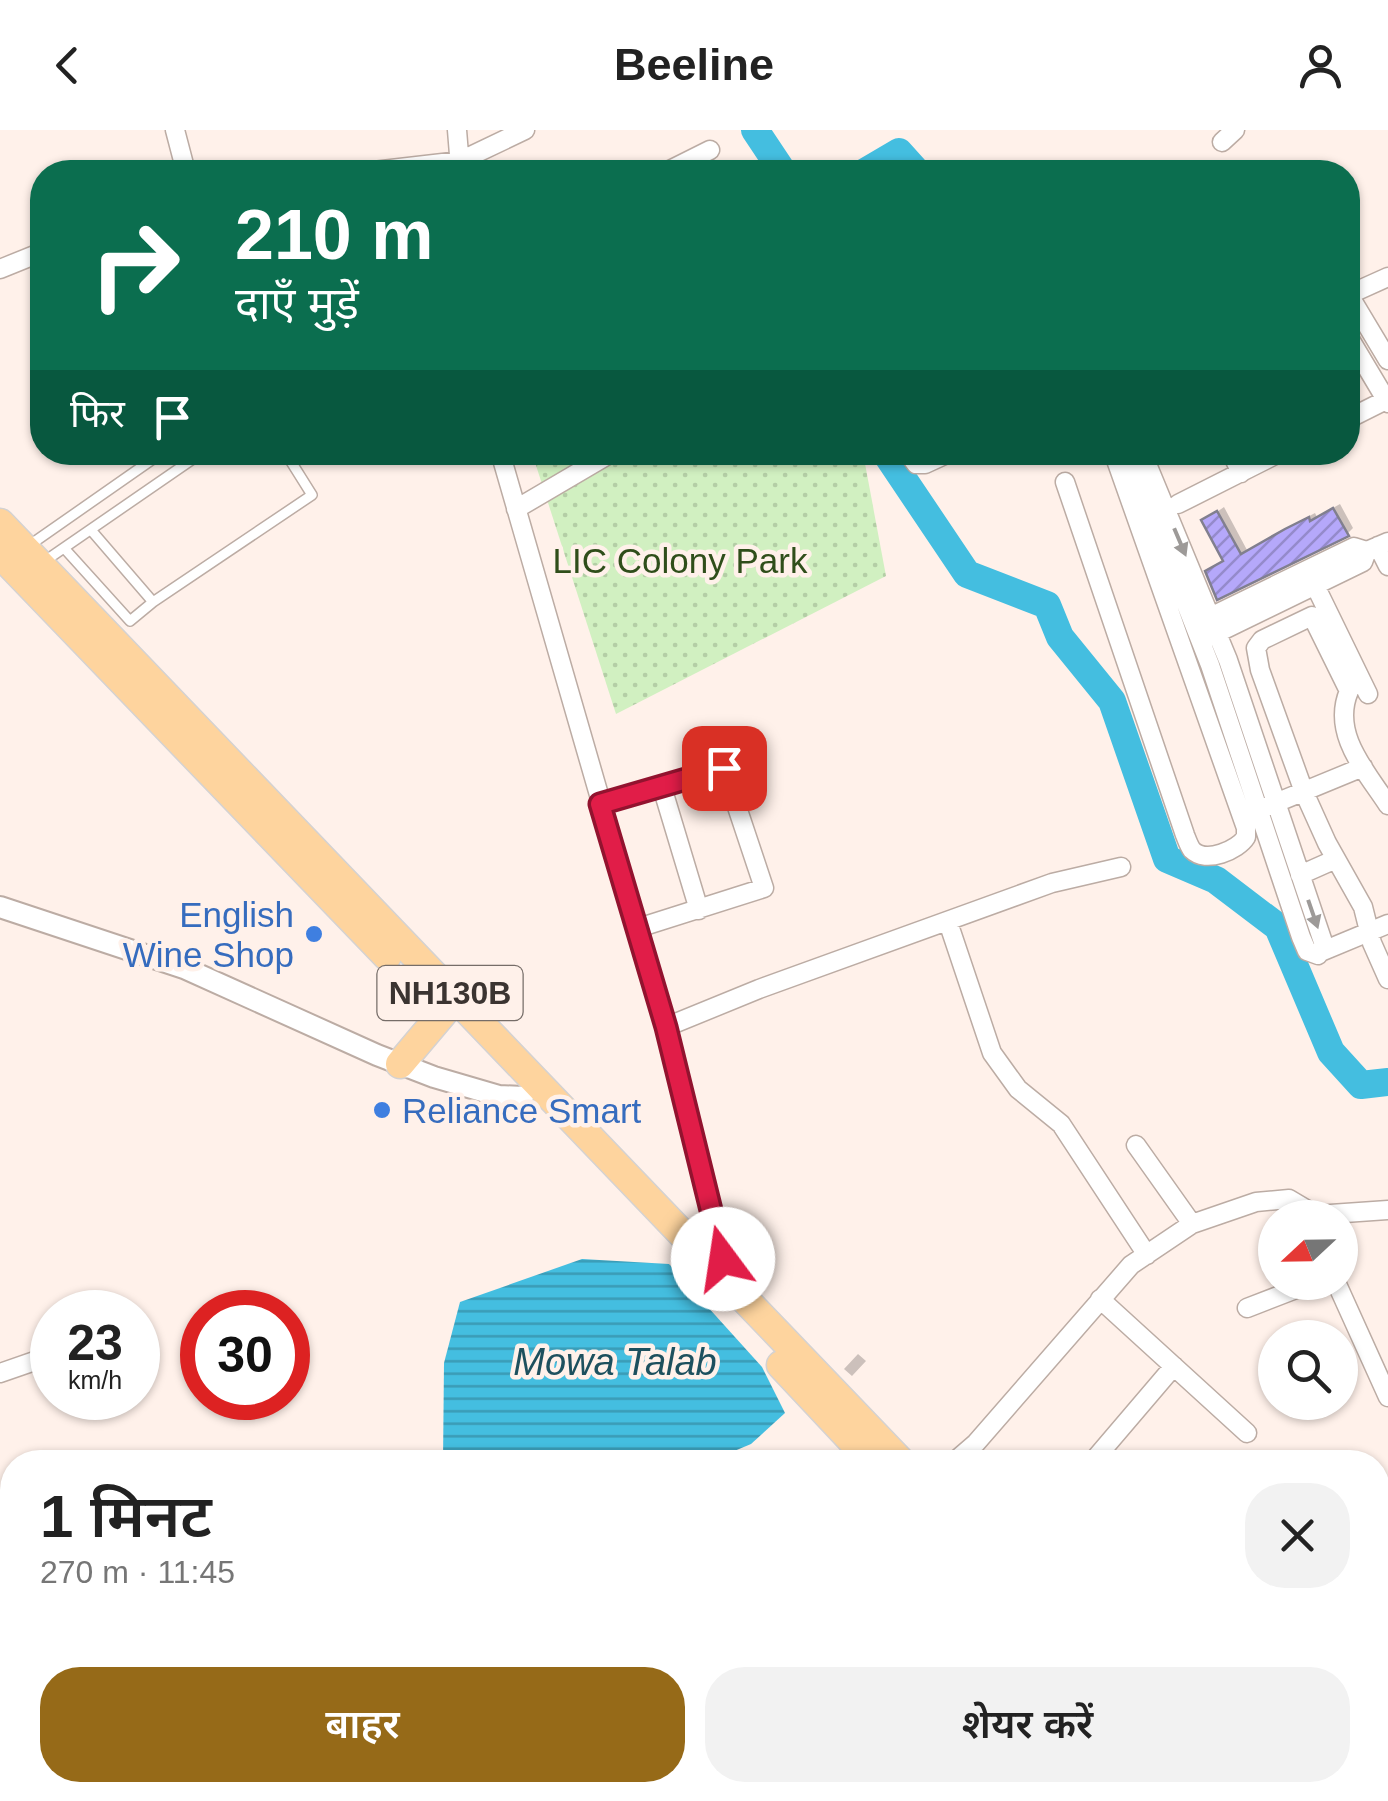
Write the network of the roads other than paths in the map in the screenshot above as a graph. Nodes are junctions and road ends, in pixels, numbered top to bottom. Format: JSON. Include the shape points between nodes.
{"nodes":[{"id":1,"x":175,"y":130,"type":"edge"},
{"id":2,"x":457,"y":130,"type":"edge"},
{"id":3,"x":525,"y":130,"type":"edge"},
{"id":4,"x":710,"y":150,"type":"dead end"},
{"id":5,"x":183,"y":160,"type":"edge"},
{"id":6,"x":460,"y":160,"type":"edge"},
{"id":7,"x":471,"y":160,"type":"edge"},
{"id":8,"x":690,"y":160,"type":"edge"},
{"id":9,"x":30,"y":257,"type":"edge"},
{"id":10,"x":0,"y":268,"type":"edge"},
{"id":11,"x":1388,"y":277,"type":"edge"},
{"id":12,"x":1360,"y":290,"type":"edge"},
{"id":13,"x":1360,"y":314,"type":"edge"},
{"id":14,"x":1360,"y":356,"type":"edge"},
{"id":15,"x":1388,"y":360,"type":"edge"},
{"id":16,"x":1387,"y":401,"type":"edge"},
{"id":17,"x":1360,"y":413,"type":"edge"},
{"id":18,"x":145,"y":465,"type":"edge"},
{"id":19,"x":185,"y":465,"type":"edge"},
{"id":20,"x":294,"y":465,"type":"edge"},
{"id":21,"x":504,"y":465,"type":"edge"},
{"id":22,"x":590,"y":465,"type":"edge"},
{"id":23,"x":1124,"y":465,"type":"edge"},
{"id":24,"x":1125,"y":465,"type":"edge"},
{"id":25,"x":1147,"y":465,"type":"edge"},
{"id":26,"x":1238,"y":465,"type":"edge"},
{"id":27,"x":1255,"y":465,"type":"edge"},
{"id":28,"x":1241,"y":472,"type":"junction"},
{"id":29,"x":1065,"y":482,"type":"dead end"},
{"id":30,"x":1178,"y":504,"type":"dead end"},
{"id":31,"x":516,"y":509,"type":"junction"},
{"id":32,"x":0,"y":523,"type":"edge"},
{"id":33,"x":90,"y":530,"type":"junction"},
{"id":34,"x":1378,"y":546,"type":"edge"},
{"id":35,"x":64,"y":548,"type":"junction"},
{"id":36,"x":21,"y":556,"type":"edge"},
{"id":37,"x":1388,"y":566,"type":"edge"},
{"id":38,"x":1311,"y":578,"type":"junction"},
{"id":39,"x":153,"y":602,"type":"junction"},
{"id":40,"x":1205,"y":629,"type":"junction"},
{"id":41,"x":1179,"y":640,"type":"junction"},
{"id":42,"x":1368,"y":694,"type":"dead end"},
{"id":43,"x":1363,"y":767,"type":"junction"},
{"id":44,"x":662,"y":787,"type":"junction"},
{"id":45,"x":1304,"y":792,"type":"junction"},
{"id":46,"x":600,"y":804,"type":"junction"},
{"id":47,"x":1388,"y":805,"type":"edge"},
{"id":48,"x":1267,"y":807,"type":"junction"},
{"id":49,"x":1336,"y":859,"type":"junction"},
{"id":50,"x":1121,"y":867,"type":"dead end"},
{"id":51,"x":1300,"y":875,"type":"junction"},
{"id":52,"x":0,"y":907,"type":"edge"},
{"id":53,"x":699,"y":910,"type":"junction"},
{"id":54,"x":948,"y":922,"type":"junction"},
{"id":55,"x":638,"y":928,"type":"junction"},
{"id":56,"x":1380,"y":928,"type":"edge"},
{"id":57,"x":1323,"y":952,"type":"junction"},
{"id":58,"x":1388,"y":980,"type":"edge"},
{"id":59,"x":443,"y":1013,"type":"junction"},
{"id":60,"x":666,"y":1027,"type":"junction"},
{"id":61,"x":400,"y":1064,"type":"junction"},
{"id":62,"x":523,"y":1097,"type":"junction"},
{"id":63,"x":1136,"y":1145,"type":"dead end"},
{"id":64,"x":1258,"y":1202,"type":"edge"},
{"id":65,"x":1388,"y":1210,"type":"edge"},
{"id":66,"x":1358,"y":1212,"type":"edge"},
{"id":67,"x":1192,"y":1224,"type":"junction"},
{"id":68,"x":1147,"y":1255,"type":"junction"},
{"id":69,"x":708,"y":1276,"type":"junction"},
{"id":70,"x":1100,"y":1300,"type":"junction"},
{"id":71,"x":1268,"y":1300,"type":"edge"},
{"id":72,"x":1344,"y":1300,"type":"edge"},
{"id":73,"x":1247,"y":1308,"type":"dead end"},
{"id":74,"x":30,"y":1363,"type":"edge"},
{"id":75,"x":1174,"y":1366,"type":"junction"},
{"id":76,"x":0,"y":1373,"type":"edge"},
{"id":77,"x":1388,"y":1397,"type":"edge"},
{"id":78,"x":1247,"y":1433,"type":"dead end"},
{"id":79,"x":861,"y":1450,"type":"edge"},
{"id":80,"x":889,"y":1450,"type":"edge"},
{"id":81,"x":968,"y":1450,"type":"edge"},
{"id":82,"x":1102,"y":1450,"type":"edge"}],
"edges":[{"from":1,"to":5,"type":"street"},
{"from":2,"to":6,"type":"street"},
{"from":3,"to":7,"type":"street"},
{"from":4,"to":8,"type":"street"},
{"from":9,"to":10,"type":"street"},
{"from":11,"to":12,"type":"street"},
{"from":13,"to":15,"type":"street"},
{"from":14,"to":16,"type":"street"},
{"from":16,"to":17,"type":"street"},
{"from":18,"to":36,"type":"lane"},
{"from":19,"to":33,"type":"lane"},
{"from":20,"to":39,"type":"lane","via":[[312,494]]},
{"from":21,"to":31,"type":"street"},
{"from":22,"to":31,"type":"street"},
{"from":23,"to":41,"type":"street"},
{"from":24,"to":40,"type":"street"},
{"from":25,"to":40,"type":"street","one_way":true},
{"from":26,"to":28,"type":"street"},
{"from":27,"to":28,"type":"street"},
{"from":28,"to":30,"type":"street"},
{"from":29,"to":41,"type":"street","via":[[1184,835],[1193,851],[1209,856],[1242,844],[1246,828]]},
{"from":31,"to":46,"type":"street"},
{"from":32,"to":36,"type":"highway","number":"NH130B"},
{"from":33,"to":35,"type":"lane"},
{"from":33,"to":39,"type":"lane"},
{"from":34,"to":37,"type":"street"},
{"from":34,"to":38,"type":"street","via":[[1354,547]]},
{"from":35,"to":36,"type":"lane"},
{"from":35,"to":39,"type":"lane","via":[[130,621]]},
{"from":36,"to":59,"type":"highway","number":"NH130B"},
{"from":36,"to":69,"type":"highway","number":"NH130B"},
{"from":38,"to":40,"type":"street"},
{"from":38,"to":42,"type":"street"},
{"from":40,"to":41,"type":"street"},
{"from":40,"to":48,"type":"street"},
{"from":43,"to":45,"type":"street"},
{"from":43,"to":45,"type":"street","via":[[1344,730],[1341,711],[1349,691],[1312,616],[1256,648]]},
{"from":43,"to":47,"type":"street"},
{"from":44,"to":46,"type":"street"},
{"from":44,"to":53,"type":"street"},
{"from":44,"to":53,"type":"street","via":[[724,768],[764,888]]},
{"from":45,"to":48,"type":"street"},
{"from":45,"to":49,"type":"street"},
{"from":46,"to":55,"type":"street"},
{"from":48,"to":51,"type":"street"},
{"from":48,"to":57,"type":"street","via":[[1307,951]]},
{"from":49,"to":51,"type":"street"},
{"from":49,"to":56,"type":"street"},
{"from":50,"to":54,"type":"street"},
{"from":51,"to":57,"type":"street","one_way":true},
{"from":52,"to":61,"type":"street","via":[[184,968]]},
{"from":53,"to":55,"type":"street"},
{"from":54,"to":60,"type":"street"},
{"from":54,"to":68,"type":"street","via":[[992,1053],[1018,1089],[1061,1124]]},
{"from":55,"to":60,"type":"street"},
{"from":56,"to":57,"type":"street"},
{"from":56,"to":58,"type":"street","via":[[1372,943]]},
{"from":59,"to":61,"type":"highway"},
{"from":59,"to":62,"type":"highway","number":"NH130B"},
{"from":60,"to":69,"type":"street","via":[[723,1259]]},
{"from":61,"to":62,"type":"street","via":[[499,1096]]},
{"from":62,"to":69,"type":"highway","number":"NH130B"},
{"from":63,"to":67,"type":"street"},
{"from":64,"to":67,"type":"street"},
{"from":65,"to":66,"type":"street"},
{"from":67,"to":68,"type":"street"},
{"from":68,"to":70,"type":"street"},
{"from":69,"to":79,"type":"highway","number":"NH130B"},
{"from":69,"to":80,"type":"highway","number":"NH130B"},
{"from":70,"to":75,"type":"street"},
{"from":70,"to":81,"type":"street"},
{"from":71,"to":73,"type":"street"},
{"from":72,"to":77,"type":"street"},
{"from":74,"to":76,"type":"street"},
{"from":75,"to":78,"type":"street"},
{"from":75,"to":82,"type":"street"}]}
